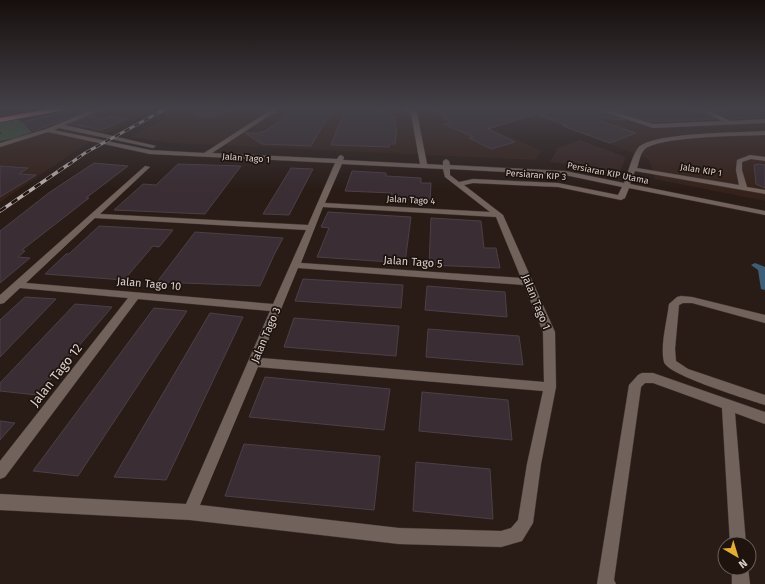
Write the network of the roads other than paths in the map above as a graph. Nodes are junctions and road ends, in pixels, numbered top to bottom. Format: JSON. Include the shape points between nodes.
{"nodes":[{"id":1,"x":31,"y":135,"type":"edge"},
{"id":2,"x":72,"y":135,"type":"edge"},
{"id":3,"x":104,"y":135,"type":"edge"},
{"id":4,"x":236,"y":135,"type":"edge"},
{"id":5,"x":418,"y":135,"type":"edge"},
{"id":6,"x":727,"y":135,"type":"edge"},
{"id":7,"x":0,"y":145,"type":"edge"},
{"id":8,"x":212,"y":151,"type":"junction"},
{"id":9,"x":205,"y":155,"type":"junction"},
{"id":10,"x":765,"y":159,"type":"edge"},
{"id":11,"x":340,"y":160,"type":"junction"},
{"id":12,"x":424,"y":163,"type":"junction"},
{"id":13,"x":446,"y":164,"type":"junction"},
{"id":14,"x":147,"y":167,"type":"dead end"},
{"id":15,"x":633,"y":169,"type":"junction"},
{"id":16,"x":628,"y":183,"type":"junction"},
{"id":17,"x":458,"y":184,"type":"junction"},
{"id":18,"x":743,"y":187,"type":"junction"},
{"id":19,"x":765,"y":192,"type":"edge"},
{"id":20,"x":321,"y":205,"type":"junction"},
{"id":21,"x":765,"y":206,"type":"edge"},
{"id":22,"x":765,"y":213,"type":"edge"},
{"id":23,"x":499,"y":214,"type":"junction"},
{"id":24,"x":94,"y":216,"type":"junction"},
{"id":25,"x":312,"y":228,"type":"junction"},
{"id":26,"x":296,"y":265,"type":"junction"},
{"id":27,"x":528,"y":282,"type":"junction"},
{"id":28,"x":18,"y":285,"type":"junction"},
{"id":29,"x":136,"y":295,"type":"junction"},
{"id":30,"x":0,"y":301,"type":"edge"},
{"id":31,"x":278,"y":308,"type":"junction"},
{"id":32,"x":765,"y":319,"type":"edge"},
{"id":33,"x":254,"y":362,"type":"junction"},
{"id":34,"x":550,"y":387,"type":"junction"},
{"id":35,"x":765,"y":400,"type":"edge"},
{"id":36,"x":728,"y":405,"type":"junction"},
{"id":37,"x":765,"y":418,"type":"edge"},
{"id":38,"x":0,"y":472,"type":"edge"},
{"id":39,"x":0,"y":502,"type":"edge"},
{"id":40,"x":190,"y":512,"type":"junction"},
{"id":41,"x":737,"y":536,"type":"edge"},
{"id":42,"x":607,"y":584,"type":"edge"}],
"edges":[{"from":1,"to":7,"type":"street"},
{"from":2,"to":9,"type":"street","name":"Jalan Tago 1","via":[[142,151]]},
{"from":3,"to":8,"type":"street","name":"Jalan Tago 1","via":[[160,147]]},
{"from":4,"to":8,"type":"street"},
{"from":5,"to":12,"type":"street"},
{"from":6,"to":15,"type":"street","via":[[654,142],[641,149]]},
{"from":8,"to":9,"type":"street"},
{"from":8,"to":11,"type":"street","name":"Jalan Tago 1"},
{"from":9,"to":11,"type":"street","name":"Jalan Tago 1"},
{"from":10,"to":18,"type":"street","via":[[750,157],[739,161]]},
{"from":11,"to":12,"type":"street","name":"Jalan Tago 1"},
{"from":11,"to":20,"type":"street","name":"Jalan Tago 3"},
{"from":12,"to":13,"type":"street","name":"Jalan Tago 1"},
{"from":13,"to":16,"type":"street","name":"Persiaran KIP Utama","via":[[565,173]]},
{"from":13,"to":17,"type":"street","via":[[447,176]]},
{"from":14,"to":24,"type":"street"},
{"from":15,"to":16,"type":"street"},
{"from":15,"to":18,"type":"street","name":"Jalan KIP 1"},
{"from":16,"to":17,"type":"street","name":"Persiaran KIP 3","via":[[621,198],[558,185],[473,181]]},
{"from":16,"to":21,"type":"street","name":"Persiaran KIP Utama"},
{"from":16,"to":22,"type":"street","name":"Persiaran KIP Utama"},
{"from":17,"to":23,"type":"street"},
{"from":18,"to":19,"type":"street","name":"Jalan KIP 1"},
{"from":20,"to":23,"type":"street","name":"Jalan Tago 4"},
{"from":20,"to":25,"type":"street","name":"Jalan Tago 3"},
{"from":23,"to":27,"type":"street","name":"Jalan Tago 1"},
{"from":24,"to":25,"type":"street"},
{"from":24,"to":28,"type":"street"},
{"from":25,"to":26,"type":"street","name":"Jalan Tago 3"},
{"from":26,"to":27,"type":"street","name":"Jalan Tago 5"},
{"from":26,"to":31,"type":"street","name":"Jalan Tago 3"},
{"from":27,"to":34,"type":"street","name":"Jalan Tago 1","via":[[549,332]]},
{"from":28,"to":29,"type":"street","name":"Jalan Tago 10"},
{"from":28,"to":30,"type":"street"},
{"from":29,"to":31,"type":"street","name":"Jalan Tago 10"},
{"from":29,"to":38,"type":"street","name":"Jalan Tago 12"},
{"from":31,"to":33,"type":"street","name":"Jalan Tago 3"},
{"from":32,"to":35,"type":"street","via":[[681,299],[674,304],[669,349],[670,363],[684,372]]},
{"from":33,"to":34,"type":"street"},
{"from":33,"to":40,"type":"street","name":"Jalan Tago 3"},
{"from":34,"to":40,"type":"street","name":"Jalan Tago 1","via":[[525,523],[516,535],[501,539],[400,536]]},
{"from":36,"to":37,"type":"street"},
{"from":36,"to":41,"type":"street"},
{"from":36,"to":42,"type":"street","via":[[654,378],[642,378],[635,384],[605,582]]},
{"from":39,"to":40,"type":"street"}]}
